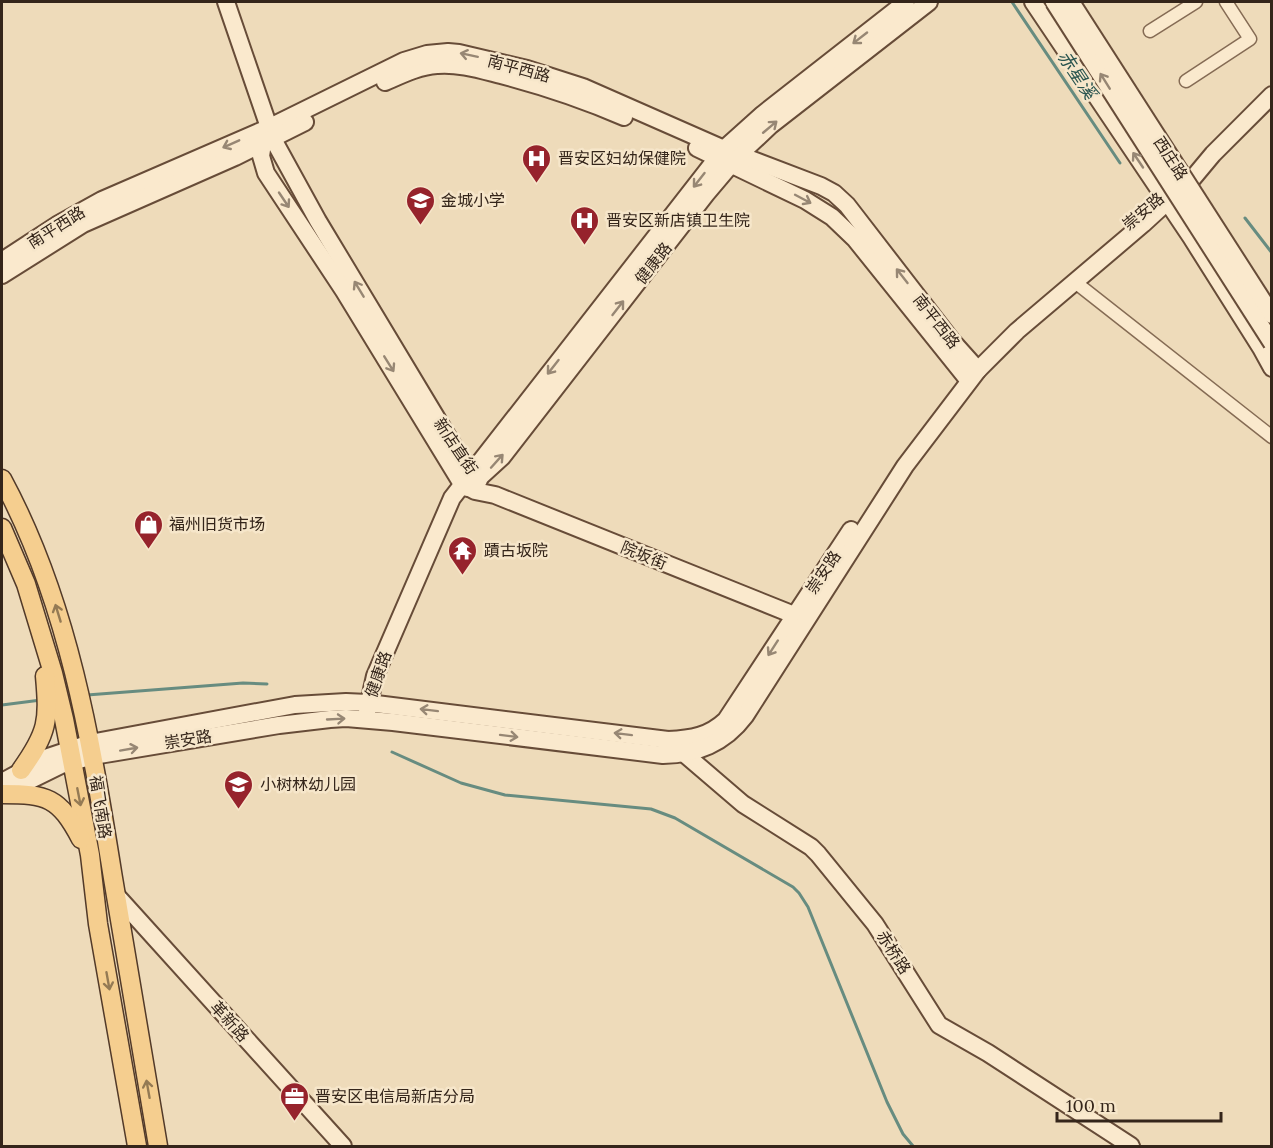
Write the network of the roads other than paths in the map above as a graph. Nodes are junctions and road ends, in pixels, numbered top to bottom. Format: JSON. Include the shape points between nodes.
{"nodes":[{"id":1,"x":225,"y":2,"type":"edge"},
{"id":2,"x":906,"y":2,"type":"edge"},
{"id":3,"x":929,"y":2,"type":"edge"},
{"id":4,"x":1033,"y":2,"type":"edge"},
{"id":5,"x":1054,"y":2,"type":"edge"},
{"id":6,"x":1073,"y":2,"type":"edge"},
{"id":7,"x":1196,"y":2,"type":"edge"},
{"id":8,"x":1226,"y":2,"type":"edge"},
{"id":9,"x":1150,"y":32,"type":"dead end"},
{"id":10,"x":1186,"y":81,"type":"dead end"},
{"id":11,"x":1272,"y":95,"type":"edge"},
{"id":12,"x":268,"y":137,"type":"junction"},
{"id":13,"x":727,"y":157,"type":"junction"},
{"id":14,"x":1191,"y":176,"type":"junction"},
{"id":15,"x":1165,"y":199,"type":"junction"},
{"id":16,"x":2,"y":261,"type":"edge"},
{"id":17,"x":2,"y":275,"type":"edge"},
{"id":18,"x":1075,"y":282,"type":"junction"},
{"id":19,"x":1272,"y":299,"type":"edge"},
{"id":20,"x":1272,"y":315,"type":"edge"},
{"id":21,"x":1272,"y":343,"type":"edge"},
{"id":22,"x":1272,"y":368,"type":"edge"},
{"id":23,"x":970,"y":372,"type":"junction"},
{"id":24,"x":1272,"y":437,"type":"edge"},
{"id":25,"x":2,"y":479,"type":"edge"},
{"id":26,"x":470,"y":481,"type":"junction"},
{"id":27,"x":495,"y":495,"type":"joint"},
{"id":28,"x":2,"y":528,"type":"edge"},
{"id":29,"x":794,"y":615,"type":"junction"},
{"id":30,"x":49,"y":673,"type":"junction"},
{"id":31,"x":368,"y":711,"type":"junction"},
{"id":32,"x":668,"y":740,"type":"junction"},
{"id":33,"x":92,"y":749,"type":"junction"},
{"id":34,"x":684,"y":754,"type":"junction"},
{"id":35,"x":71,"y":755,"type":"junction"},
{"id":36,"x":21,"y":770,"type":"junction"},
{"id":37,"x":2,"y":782,"type":"edge"},
{"id":38,"x":2,"y":794,"type":"edge"},
{"id":39,"x":90,"y":855,"type":"junction"},
{"id":40,"x":116,"y":896,"type":"junction"},
{"id":41,"x":137,"y":1146,"type":"edge"},
{"id":42,"x":158,"y":1146,"type":"edge"},
{"id":43,"x":343,"y":1146,"type":"edge"},
{"id":44,"x":1131,"y":1146,"type":"edge"}],
"edges":[{"from":1,"to":12,"type":"street","name":"新店直街"},
{"from":2,"to":13,"type":"street","name":"健康路","one_way":true,"via":[[763,114]]},
{"from":13,"to":3,"type":"street","name":"健康路","one_way":true},
{"from":15,"to":4,"type":"street","one_way":true},
{"from":21,"to":5,"type":"street","one_way":true,"bridge":true},
{"from":6,"to":14,"type":"street"},
{"from":6,"to":20,"type":"street","name":"西庄路","bridge":true},
{"from":7,"to":9,"type":"street"},
{"from":8,"to":10,"type":"street","via":[[1250,39]]},
{"from":11,"to":14,"type":"street","name":"崇安路"},
{"from":12,"to":13,"type":"street","name":"南平西路","via":[[404,61],[448,52],[499,61],[565,80]]},
{"from":12,"to":16,"type":"street","name":"南平西路","one_way":true,"via":[[102,200]]},
{"from":12,"to":17,"type":"street","name":"南平西路","via":[[83,224]]},
{"from":26,"to":12,"type":"street","name":"新店直街","one_way":true,"via":[[454,447]]},
{"from":12,"to":26,"type":"street","name":"新店直街","one_way":true,"via":[[261,156],[266,173]]},
{"from":13,"to":23,"type":"street","name":"南平西路","via":[[821,186],[842,199]]},
{"from":13,"to":26,"type":"street","name":"健康路"},
{"from":14,"to":15,"type":"street","name":"崇安路"},
{"from":14,"to":19,"type":"street"},
{"from":15,"to":18,"type":"street","name":"崇安路"},
{"from":15,"to":22,"type":"street"},
{"from":15,"to":23,"type":"street","name":"崇安路","via":[[994,339]]},
{"from":18,"to":23,"type":"street","name":"崇安路"},
{"from":18,"to":24,"type":"street"},
{"from":23,"to":29,"type":"street","name":"崇安路","via":[[912,439]]},
{"from":23,"to":34,"type":"street","name":"崇安路","via":[[745,716],[716,743]]},
{"from":33,"to":25,"type":"main road","name":"福飞南路","one_way":true,"via":[[74,669],[45,573]]},
{"from":26,"to":27,"type":"street","name":"新店直街"},
{"from":26,"to":31,"type":"street","name":"健康路","via":[[452,498],[378,669]]},
{"from":27,"to":29,"type":"street","name":"院坂街"},
{"from":28,"to":30,"type":"main road","name":"福飞南路","via":[[26,584]]},
{"from":29,"to":32,"type":"street","name":"崇安路","one_way":true,"via":[[726,720],[704,735]]},
{"from":30,"to":35,"type":"main road","name":"福飞南路"},
{"from":30,"to":36,"type":"main road","via":[[46,724]]},
{"from":32,"to":31,"type":"street","name":"崇安路","one_way":true},
{"from":33,"to":31,"type":"street","name":"崇安路","one_way":true,"via":[[346,718]]},
{"from":31,"to":33,"type":"street","name":"崇安路","via":[[335,702],[279,707]]},
{"from":31,"to":34,"type":"street","name":"崇安路","one_way":true,"via":[[663,755]]},
{"from":32,"to":34,"type":"street","name":"赤桥路"},
{"from":33,"to":35,"type":"street","name":"崇安路"},
{"from":33,"to":40,"type":"main road","name":"福飞南路"},
{"from":34,"to":44,"type":"street","name":"赤桥路","via":[[743,804],[818,854],[875,924],[939,1025]]},
{"from":35,"to":36,"type":"street"},
{"from":35,"to":38,"type":"street"},
{"from":35,"to":39,"type":"main road","name":"福飞南路","one_way":true},
{"from":36,"to":37,"type":"street"},
{"from":38,"to":39,"type":"main road","via":[[29,794],[51,800],[72,821]]},
{"from":39,"to":41,"type":"main road","name":"福飞南路","one_way":true,"via":[[98,924]]},
{"from":42,"to":40,"type":"main road","name":"福飞南路","one_way":true},
{"from":40,"to":43,"type":"street","name":"革新路"}]}
